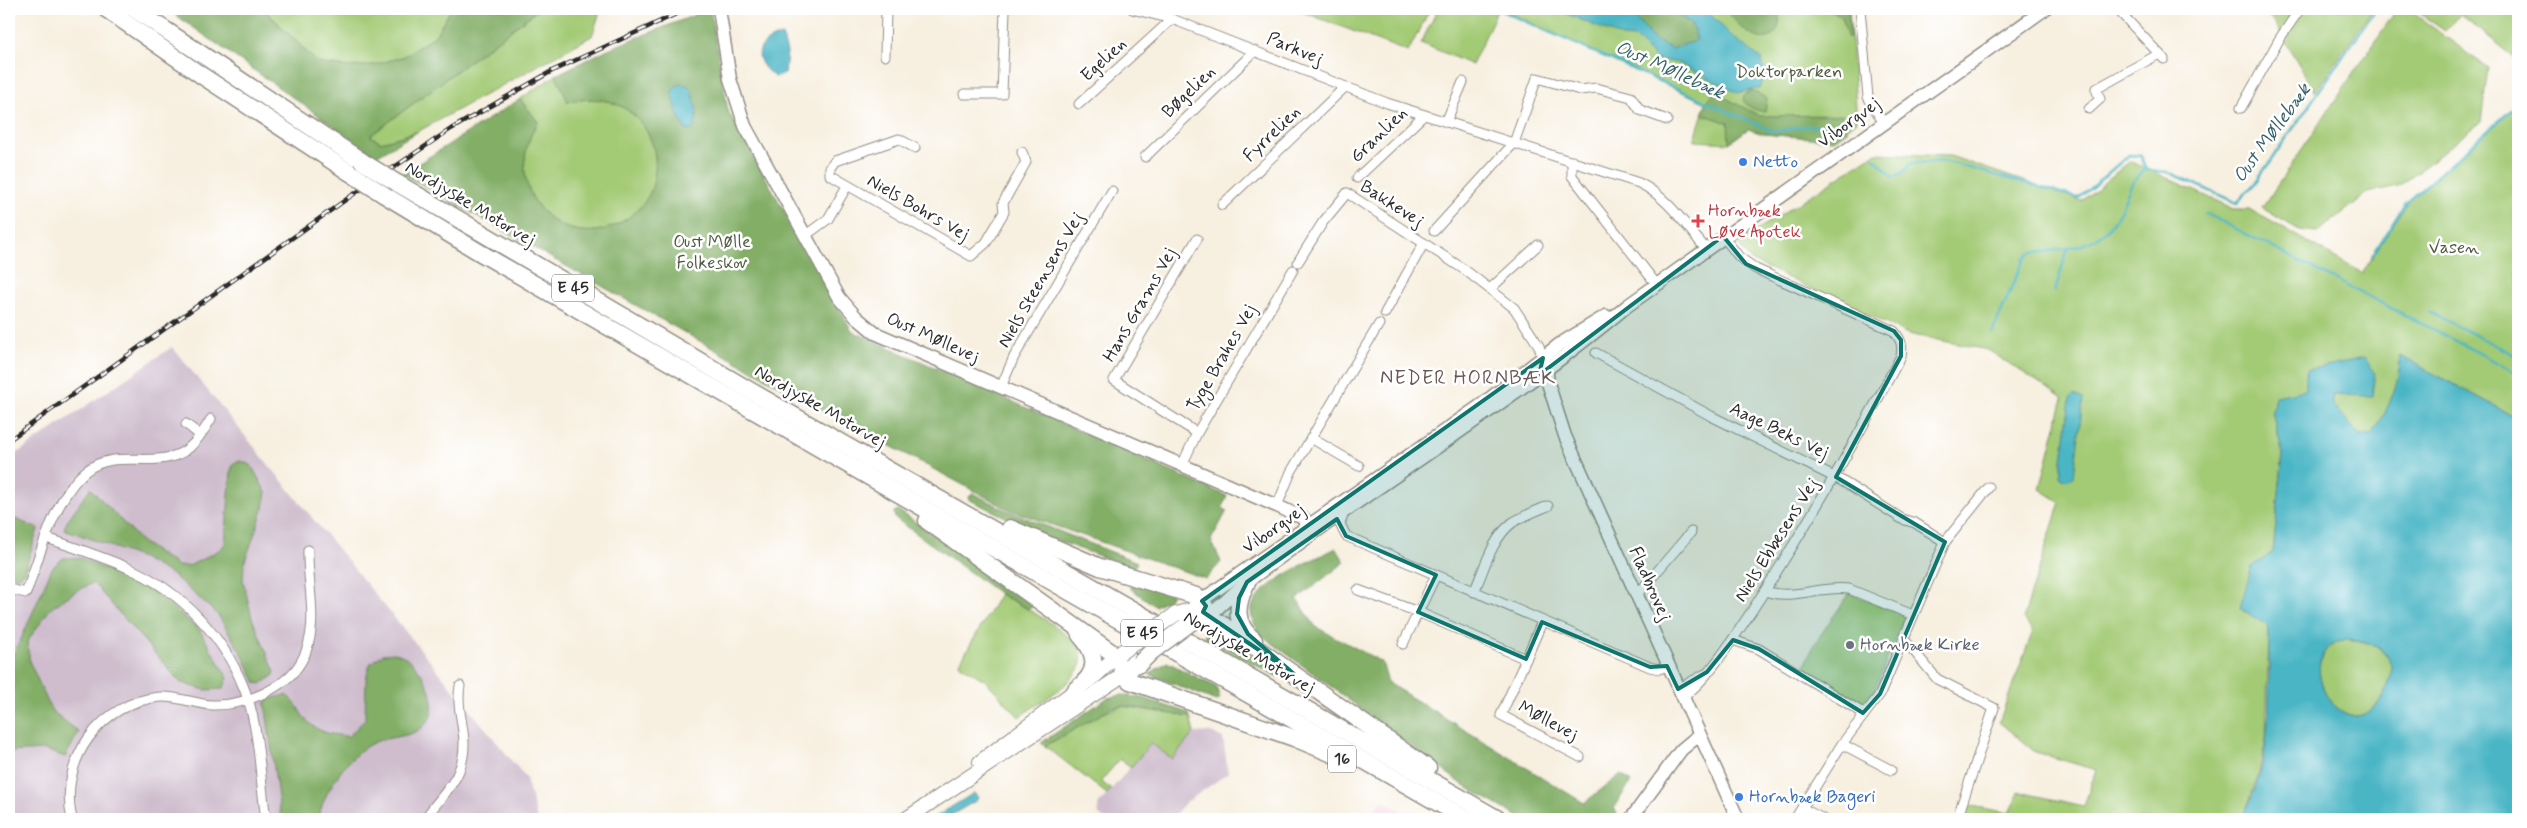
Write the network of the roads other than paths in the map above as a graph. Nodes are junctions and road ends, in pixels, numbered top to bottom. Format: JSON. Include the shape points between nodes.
{"nodes":[{"id":1,"x":106,"y":9,"type":"edge"},
{"id":2,"x":134,"y":9,"type":"edge"},
{"id":3,"x":719,"y":9,"type":"edge"},
{"id":4,"x":886,"y":9,"type":"edge"},
{"id":5,"x":1005,"y":9,"type":"edge"},
{"id":6,"x":1132,"y":9,"type":"edge"},
{"id":7,"x":1860,"y":9,"type":"edge"},
{"id":8,"x":2045,"y":9,"type":"edge"},
{"id":9,"x":2117,"y":9,"type":"edge"},
{"id":10,"x":2300,"y":9,"type":"edge"},
{"id":11,"x":1172,"y":19,"type":"junction"},
{"id":12,"x":1255,"y":50,"type":"junction"},
{"id":13,"x":885,"y":56,"type":"dead end"},
{"id":14,"x":1463,"y":82,"type":"dead end"},
{"id":15,"x":1345,"y":86,"type":"junction"},
{"id":16,"x":964,"y":94,"type":"dead end"},
{"id":17,"x":1079,"y":104,"type":"dead end"},
{"id":18,"x":2241,"y":108,"type":"dead end"},
{"id":19,"x":2089,"y":109,"type":"dead end"},
{"id":20,"x":1424,"y":115,"type":"junction"},
{"id":21,"x":1667,"y":120,"type":"dead end"},
{"id":22,"x":1446,"y":122,"type":"junction"},
{"id":23,"x":1883,"y":122,"type":"junction"},
{"id":24,"x":1514,"y":143,"type":"junction"},
{"id":25,"x":915,"y":148,"type":"dead end"},
{"id":26,"x":1022,"y":152,"type":"dead end"},
{"id":27,"x":1145,"y":157,"type":"dead end"},
{"id":28,"x":1572,"y":161,"type":"junction"},
{"id":29,"x":1357,"y":178,"type":"dead end"},
{"id":30,"x":847,"y":186,"type":"junction"},
{"id":31,"x":1112,"y":192,"type":"dead end"},
{"id":32,"x":1222,"y":205,"type":"dead end"},
{"id":33,"x":1434,"y":231,"type":"dead end"},
{"id":34,"x":806,"y":236,"type":"junction"},
{"id":35,"x":1723,"y":236,"type":"junction"},
{"id":36,"x":1197,"y":240,"type":"dead end"},
{"id":37,"x":1424,"y":243,"type":"junction"},
{"id":38,"x":1538,"y":245,"type":"dead end"},
{"id":39,"x":1706,"y":250,"type":"junction"},
{"id":40,"x":1295,"y":266,"type":"joint"},
{"id":41,"x":1657,"y":285,"type":"junction"},
{"id":42,"x":1491,"y":288,"type":"junction"},
{"id":43,"x":1385,"y":313,"type":"dead end"},
{"id":44,"x":1379,"y":324,"type":"dead end"},
{"id":45,"x":1596,"y":352,"type":"dead end"},
{"id":46,"x":1544,"y":364,"type":"junction"},
{"id":47,"x":700,"y":380,"type":"junction"},
{"id":48,"x":1001,"y":387,"type":"junction"},
{"id":49,"x":749,"y":390,"type":"junction"},
{"id":50,"x":211,"y":419,"type":"dead end"},
{"id":51,"x":186,"y":424,"type":"dead end"},
{"id":52,"x":1197,"y":432,"type":"junction"},
{"id":53,"x":200,"y":435,"type":"junction"},
{"id":54,"x":1311,"y":438,"type":"junction"},
{"id":55,"x":1182,"y":465,"type":"junction"},
{"id":56,"x":1359,"y":466,"type":"dead end"},
{"id":57,"x":1835,"y":477,"type":"junction"},
{"id":58,"x":1989,"y":487,"type":"dead end"},
{"id":59,"x":1276,"y":506,"type":"junction"},
{"id":60,"x":1548,"y":506,"type":"dead end"},
{"id":61,"x":1344,"y":513,"type":"junction"},
{"id":62,"x":1310,"y":526,"type":"junction"},
{"id":63,"x":1691,"y":532,"type":"dead end"},
{"id":64,"x":47,"y":538,"type":"junction"},
{"id":65,"x":1946,"y":542,"type":"junction"},
{"id":66,"x":308,"y":550,"type":"dead end"},
{"id":67,"x":1436,"y":575,"type":"junction"},
{"id":68,"x":1247,"y":582,"type":"junction"},
{"id":69,"x":9,"y":589,"type":"edge"},
{"id":70,"x":1358,"y":590,"type":"dead end"},
{"id":71,"x":1765,"y":591,"type":"junction"},
{"id":72,"x":1474,"y":592,"type":"junction"},
{"id":73,"x":1636,"y":596,"type":"junction"},
{"id":74,"x":1199,"y":612,"type":"junction"},
{"id":75,"x":1418,"y":612,"type":"junction"},
{"id":76,"x":1913,"y":615,"type":"junction"},
{"id":77,"x":1067,"y":621,"type":"junction"},
{"id":78,"x":1542,"y":622,"type":"junction"},
{"id":79,"x":1903,"y":638,"type":"junction"},
{"id":80,"x":1733,"y":640,"type":"junction"},
{"id":81,"x":1403,"y":644,"type":"dead end"},
{"id":82,"x":1526,"y":659,"type":"junction"},
{"id":83,"x":1126,"y":662,"type":"junction"},
{"id":84,"x":1667,"y":666,"type":"junction"},
{"id":85,"x":1294,"y":674,"type":"junction"},
{"id":86,"x":460,"y":686,"type":"dead end"},
{"id":87,"x":1076,"y":689,"type":"junction"},
{"id":88,"x":1680,"y":693,"type":"junction"},
{"id":89,"x":248,"y":700,"type":"junction"},
{"id":90,"x":1863,"y":713,"type":"junction"},
{"id":91,"x":1701,"y":740,"type":"junction"},
{"id":92,"x":1842,"y":744,"type":"junction"},
{"id":93,"x":1580,"y":757,"type":"dead end"},
{"id":94,"x":1891,"y":770,"type":"dead end"},
{"id":95,"x":948,"y":790,"type":"junction"},
{"id":96,"x":1802,"y":808,"type":"junction"},
{"id":97,"x":908,"y":818,"type":"edge"},
{"id":98,"x":72,"y":819,"type":"edge"},
{"id":99,"x":266,"y":819,"type":"edge"},
{"id":100,"x":425,"y":819,"type":"edge"},
{"id":101,"x":1456,"y":819,"type":"edge"},
{"id":102,"x":1466,"y":819,"type":"edge"},
{"id":103,"x":1498,"y":819,"type":"edge"},
{"id":104,"x":1510,"y":819,"type":"edge"},
{"id":105,"x":1631,"y":819,"type":"edge"},
{"id":106,"x":1738,"y":819,"type":"edge"},
{"id":107,"x":1795,"y":819,"type":"edge"},
{"id":108,"x":1823,"y":819,"type":"edge"},
{"id":109,"x":1956,"y":819,"type":"edge"}],
"edges":[{"from":1,"to":47,"type":"highway","name":"Nordjyske Motorvej","number":"E 45","bridge":true,"via":[[383,194]]},
{"from":2,"to":49,"type":"highway","name":"Nordjyske Motorvej","number":"E 45","bridge":true,"via":[[363,162]]},
{"from":3,"to":34,"type":"street","name":"Oust Møllevej","via":[[730,79],[745,126]]},
{"from":4,"to":13,"type":"street"},
{"from":5,"to":16,"type":"street","via":[[1002,94]]},
{"from":6,"to":11,"type":"street","name":"Parkvej"},
{"from":7,"to":23,"type":"street","via":[[1868,97]]},
{"from":8,"to":23,"type":"street","name":"Viborgvej"},
{"from":9,"to":19,"type":"street","via":[[2162,56],[2096,88],[2100,99]]},
{"from":10,"to":18,"type":"street"},
{"from":11,"to":12,"type":"street","name":"Parkvej"},
{"from":11,"to":17,"type":"street","name":"Egelien"},
{"from":12,"to":15,"type":"street","name":"Parkvej"},
{"from":12,"to":27,"type":"street","name":"Bøgelien"},
{"from":14,"to":22,"type":"street"},
{"from":15,"to":20,"type":"street","name":"Parkvej"},
{"from":15,"to":32,"type":"street","name":"Fyrrelien"},
{"from":20,"to":22,"type":"street","name":"Parkvej"},
{"from":20,"to":29,"type":"street","name":"Granlien"},
{"from":21,"to":24,"type":"street","via":[[1640,110],[1631,97],[1596,88],[1580,90],[1537,78]]},
{"from":22,"to":24,"type":"street","name":"Parkvej"},
{"from":23,"to":35,"type":"street","name":"Viborgvej"},
{"from":24,"to":28,"type":"street","name":"Parkvej"},
{"from":24,"to":33,"type":"street"},
{"from":25,"to":30,"type":"street","name":"Niels Bohrs Vej","via":[[899,139],[835,162],[830,168],[830,175]]},
{"from":26,"to":30,"type":"street","name":"Niels Bohrs Vej","via":[[1026,162],[1003,203],[1004,212],[986,243],[971,256]]},
{"from":28,"to":39,"type":"street","name":"Parkvej","via":[[1653,190]]},
{"from":28,"to":41,"type":"street","via":[[1572,176]]},
{"from":30,"to":34,"type":"street","name":"Niels Bohrs Vej","via":[[828,219]]},
{"from":31,"to":48,"type":"street","name":"Niels Steensens Vej","via":[[1014,357]]},
{"from":34,"to":48,"type":"street","name":"Oust Møllevej","via":[[839,297],[876,333]]},
{"from":35,"to":39,"type":"street","name":"Viborgvej"},
{"from":35,"to":57,"type":"street","name":"Niels Ebbesens Vej","via":[[1746,264],[1894,331],[1901,340],[1901,356]]},
{"from":36,"to":52,"type":"street","name":"Hans Grams Vej","via":[[1114,380]]},
{"from":37,"to":40,"type":"street","name":"Bakkevej","via":[[1347,193],[1323,222]]},
{"from":37,"to":42,"type":"street","name":"Bakkevej"},
{"from":37,"to":43,"type":"street"},
{"from":38,"to":42,"type":"street"},
{"from":39,"to":41,"type":"street","name":"Viborgvej"},
{"from":40,"to":52,"type":"street","name":"Tyge Brahes Vej"},
{"from":41,"to":46,"type":"street","name":"Viborgvej"},
{"from":42,"to":46,"type":"street","name":"Bakkevej","via":[[1514,308],[1528,326],[1540,346]]},
{"from":44,"to":54,"type":"street"},
{"from":45,"to":57,"type":"street","name":"Aage Beks Vej","via":[[1711,416]]},
{"from":46,"to":61,"type":"street","name":"Viborgvej","via":[[1483,414]]},
{"from":46,"to":62,"type":"street","name":"Viborgvej"},
{"from":46,"to":73,"type":"street","name":"Fladbrovej","via":[[1565,436]]},
{"from":47,"to":77,"type":"highway","via":[[908,508]]},
{"from":47,"to":102,"type":"highway","name":"Nordjyske Motorvej","number":"E 45"},
{"from":48,"to":55,"type":"street","name":"Oust Møllevej"},
{"from":49,"to":74,"type":"highway","via":[[1033,539],[1100,567],[1196,596]]},
{"from":49,"to":103,"type":"highway","name":"Nordjyske Motorvej","number":"E 45"},
{"from":50,"to":53,"type":"street"},
{"from":51,"to":53,"type":"street"},
{"from":52,"to":55,"type":"street","name":"Tyge Brahes Vej"},
{"from":53,"to":64,"type":"street","via":[[190,447],[174,456],[156,461],[124,459],[105,462],[87,470],[72,484],[63,499]]},
{"from":54,"to":56,"type":"street"},
{"from":54,"to":59,"type":"street"},
{"from":55,"to":59,"type":"street","name":"Oust Møllevej"},
{"from":57,"to":65,"type":"street","name":"Aage Beks Vej"},
{"from":57,"to":71,"type":"street","name":"Niels Ebbesens Vej"},
{"from":58,"to":65,"type":"street"},
{"from":59,"to":62,"type":"street","name":"Oust Møllevej","via":[[1303,518]]},
{"from":60,"to":72,"type":"street","via":[[1513,523],[1504,531]]},
{"from":61,"to":67,"type":"street","via":[[1340,524],[1346,536]]},
{"from":61,"to":68,"type":"street","name":"Viborgvej"},
{"from":62,"to":74,"type":"street","name":"Viborgvej"},
{"from":63,"to":73,"type":"street"},
{"from":64,"to":69,"type":"street","via":[[26,593]]},
{"from":64,"to":89,"type":"street","via":[[126,567],[176,597],[218,639]]},
{"from":65,"to":76,"type":"street"},
{"from":66,"to":89,"type":"street","via":[[313,623],[309,644],[301,662],[290,675],[272,689]]},
{"from":67,"to":72,"type":"street"},
{"from":67,"to":75,"type":"street"},
{"from":68,"to":74,"type":"street","name":"Viborgvej"},
{"from":68,"to":85,"type":"highway","via":[[1238,606],[1240,624]]},
{"from":70,"to":75,"type":"street"},
{"from":71,"to":76,"type":"street","via":[[1782,596],[1849,589]]},
{"from":71,"to":80,"type":"street","name":"Niels Ebbesens Vej"},
{"from":72,"to":78,"type":"street"},
{"from":73,"to":84,"type":"street","name":"Fladbrovej"},
{"from":74,"to":83,"type":"highway","bridge":true,"via":[[1151,652]]},
{"from":74,"to":83,"type":"main road","name":"Viborgvej","bridge":true,"via":[[1176,614]]},
{"from":74,"to":85,"type":"highway","number":"16"},
{"from":75,"to":81,"type":"street"},
{"from":75,"to":82,"type":"street"},
{"from":76,"to":79,"type":"street"},
{"from":77,"to":83,"type":"highway"},
{"from":77,"to":87,"type":"highway","via":[[1090,646],[1093,654],[1091,674]]},
{"from":78,"to":82,"type":"street","name":"Møllevej"},
{"from":78,"to":84,"type":"street","via":[[1650,667],[1659,669]]},
{"from":79,"to":90,"type":"street","via":[[1880,694]]},
{"from":79,"to":109,"type":"street","via":[[1937,679],[1994,708]]},
{"from":80,"to":88,"type":"street","name":"Niels Ebbesens Vej","via":[[1707,672]]},
{"from":80,"to":90,"type":"street","via":[[1759,649]]},
{"from":82,"to":93,"type":"street","name":"Møllevej","via":[[1501,715]]},
{"from":83,"to":87,"type":"main road","name":"Viborgvej"},
{"from":83,"to":95,"type":"main road","name":"Viborgvej","via":[[1047,728]]},
{"from":83,"to":101,"type":"highway","number":"16","via":[[1136,683],[1337,756]]},
{"from":84,"to":88,"type":"street","name":"Fladbrovej"},
{"from":85,"to":104,"type":"highway","number":"16","via":[[1423,765]]},
{"from":86,"to":100,"type":"street","via":[[459,714],[464,744],[461,761],[450,789]]},
{"from":87,"to":95,"type":"main road","name":"Viborgvej","via":[[991,752]]},
{"from":88,"to":91,"type":"street","name":"Fladbrovej"},
{"from":89,"to":98,"type":"street","via":[[210,705],[161,697],[138,701],[114,713],[84,744],[74,762],[68,804]]},
{"from":89,"to":99,"type":"street"},
{"from":90,"to":92,"type":"street"},
{"from":91,"to":105,"type":"street","via":[[1673,764]]},
{"from":91,"to":106,"type":"street","name":"Fladbrovej"},
{"from":92,"to":94,"type":"street"},
{"from":92,"to":96,"type":"street"},
{"from":95,"to":97,"type":"main road","name":"Viborgvej"},
{"from":96,"to":107,"type":"street"},
{"from":96,"to":108,"type":"street"}]}
